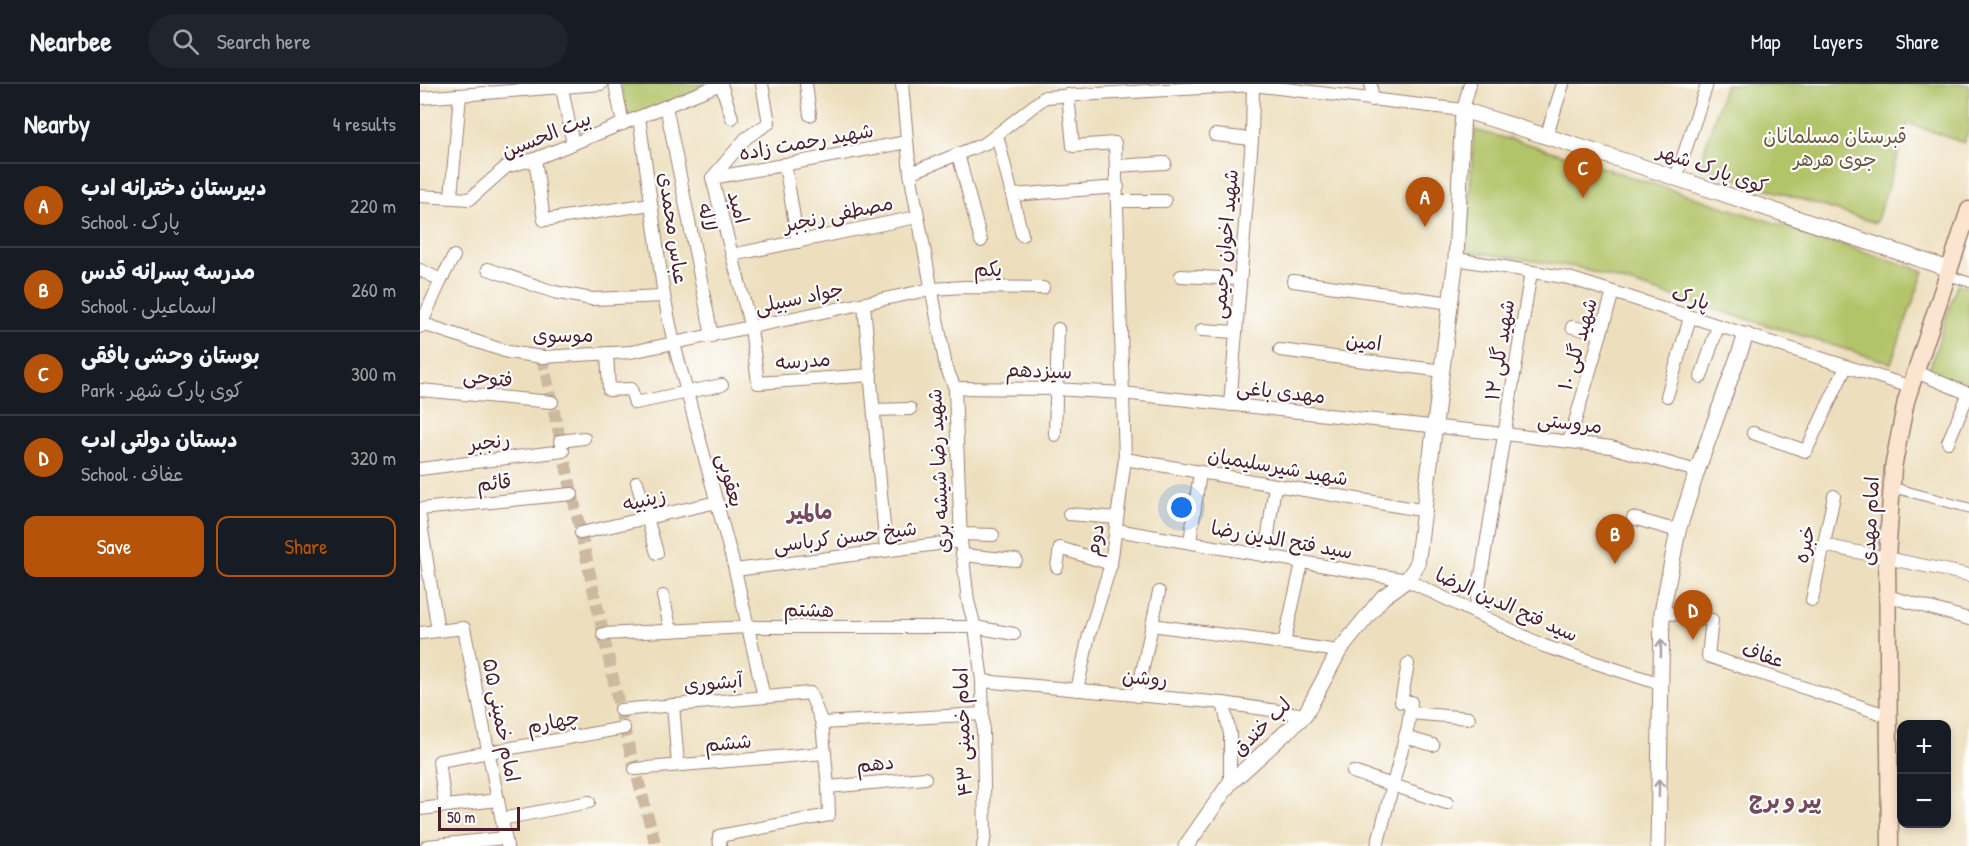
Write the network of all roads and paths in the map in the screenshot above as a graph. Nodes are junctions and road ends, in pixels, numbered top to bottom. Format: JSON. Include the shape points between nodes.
{"nodes":[{"id":1,"x":601,"y":84,"type":"edge"},
{"id":2,"x":615,"y":84,"type":"edge"},
{"id":3,"x":721,"y":84,"type":"edge"},
{"id":4,"x":762,"y":84,"type":"edge"},
{"id":5,"x":806,"y":84,"type":"edge"},
{"id":6,"x":902,"y":84,"type":"edge"},
{"id":7,"x":1371,"y":84,"type":"edge"},
{"id":8,"x":1470,"y":84,"type":"edge"},
{"id":9,"x":1563,"y":84,"type":"edge"},
{"id":10,"x":1707,"y":84,"type":"edge"},
{"id":11,"x":1203,"y":85,"type":"edge"},
{"id":12,"x":1253,"y":85,"type":"edge"},
{"id":13,"x":533,"y":87,"type":"edge"},
{"id":14,"x":562,"y":88,"type":"junction"},
{"id":15,"x":1044,"y":90,"type":"edge"},
{"id":16,"x":460,"y":95,"type":"junction"},
{"id":17,"x":1068,"y":95,"type":"junction"},
{"id":18,"x":420,"y":98,"type":"edge"},
{"id":19,"x":1372,"y":100,"type":"junction"},
{"id":20,"x":666,"y":106,"type":"junction"},
{"id":21,"x":1463,"y":110,"type":"junction"},
{"id":22,"x":810,"y":115,"type":"dead end"},
{"id":23,"x":639,"y":117,"type":"junction"},
{"id":24,"x":732,"y":118,"type":"dead end"},
{"id":25,"x":622,"y":124,"type":"junction"},
{"id":26,"x":997,"y":135,"type":"junction"},
{"id":27,"x":1215,"y":135,"type":"dead end"},
{"id":28,"x":1545,"y":137,"type":"junction"},
{"id":29,"x":1252,"y":139,"type":"junction"},
{"id":30,"x":907,"y":142,"type":"junction"},
{"id":31,"x":573,"y":144,"type":"junction"},
{"id":32,"x":958,"y":154,"type":"junction"},
{"id":33,"x":535,"y":159,"type":"junction"},
{"id":34,"x":1165,"y":163,"type":"dead end"},
{"id":35,"x":785,"y":164,"type":"junction"},
{"id":36,"x":1116,"y":166,"type":"junction"},
{"id":37,"x":909,"y":173,"type":"junction"},
{"id":38,"x":712,"y":178,"type":"junction"},
{"id":39,"x":1676,"y":178,"type":"junction"},
{"id":40,"x":1118,"y":187,"type":"junction"},
{"id":41,"x":1013,"y":195,"type":"junction"},
{"id":42,"x":420,"y":196,"type":"edge"},
{"id":43,"x":451,"y":197,"type":"junction"},
{"id":44,"x":1118,"y":201,"type":"junction"},
{"id":45,"x":1165,"y":201,"type":"dead end"},
{"id":46,"x":651,"y":204,"type":"junction"},
{"id":47,"x":1969,"y":210,"type":"edge"},
{"id":48,"x":917,"y":217,"type":"junction"},
{"id":49,"x":1022,"y":235,"type":"dead end"},
{"id":50,"x":981,"y":241,"type":"dead end"},
{"id":51,"x":798,"y":242,"type":"junction"},
{"id":52,"x":732,"y":255,"type":"junction"},
{"id":53,"x":454,"y":256,"type":"dead end"},
{"id":54,"x":1456,"y":259,"type":"junction"},
{"id":55,"x":488,"y":268,"type":"dead end"},
{"id":56,"x":420,"y":270,"type":"edge"},
{"id":57,"x":1531,"y":272,"type":"junction"},
{"id":58,"x":1948,"y":272,"type":"junction"},
{"id":59,"x":1182,"y":276,"type":"dead end"},
{"id":60,"x":1240,"y":279,"type":"junction"},
{"id":61,"x":441,"y":280,"type":"junction"},
{"id":62,"x":1293,"y":281,"type":"dead end"},
{"id":63,"x":1969,"y":282,"type":"edge"},
{"id":64,"x":1043,"y":288,"type":"dead end"},
{"id":65,"x":932,"y":289,"type":"junction"},
{"id":66,"x":1613,"y":292,"type":"junction"},
{"id":67,"x":664,"y":296,"type":"junction"},
{"id":68,"x":864,"y":303,"type":"junction"},
{"id":69,"x":1451,"y":303,"type":"junction"},
{"id":70,"x":1690,"y":318,"type":"junction"},
{"id":71,"x":420,"y":324,"type":"edge"},
{"id":72,"x":1718,"y":326,"type":"junction"},
{"id":73,"x":1572,"y":327,"type":"dead end"},
{"id":74,"x":751,"y":328,"type":"junction"},
{"id":75,"x":1058,"y":329,"type":"dead end"},
{"id":76,"x":1202,"y":330,"type":"dead end"},
{"id":77,"x":1236,"y":332,"type":"junction"},
{"id":78,"x":1601,"y":333,"type":"junction"},
{"id":79,"x":1746,"y":335,"type":"junction"},
{"id":80,"x":712,"y":336,"type":"junction"},
{"id":81,"x":674,"y":344,"type":"junction"},
{"id":82,"x":1280,"y":350,"type":"dead end"},
{"id":83,"x":607,"y":353,"type":"junction"},
{"id":84,"x":1846,"y":367,"type":"junction"},
{"id":85,"x":1443,"y":371,"type":"junction"},
{"id":86,"x":871,"y":375,"type":"junction"},
{"id":87,"x":1701,"y":377,"type":"dead end"},
{"id":88,"x":1913,"y":380,"type":"junction"},
{"id":89,"x":723,"y":385,"type":"dead end"},
{"id":90,"x":955,"y":388,"type":"junction"},
{"id":91,"x":1055,"y":389,"type":"junction"},
{"id":92,"x":420,"y":390,"type":"edge"},
{"id":93,"x":687,"y":391,"type":"junction"},
{"id":94,"x":1122,"y":393,"type":"junction"},
{"id":95,"x":1969,"y":394,"type":"edge"},
{"id":96,"x":1667,"y":396,"type":"dead end"},
{"id":97,"x":552,"y":402,"type":"dead end"},
{"id":98,"x":1230,"y":405,"type":"junction"},
{"id":99,"x":910,"y":409,"type":"dead end"},
{"id":100,"x":874,"y":410,"type":"junction"},
{"id":101,"x":1436,"y":428,"type":"junction"},
{"id":102,"x":1753,"y":433,"type":"dead end"},
{"id":103,"x":1505,"y":434,"type":"junction"},
{"id":104,"x":1055,"y":435,"type":"dead end"},
{"id":105,"x":584,"y":438,"type":"dead end"},
{"id":106,"x":1569,"y":442,"type":"junction"},
{"id":107,"x":1948,"y":442,"type":"dead end"},
{"id":108,"x":1125,"y":459,"type":"junction"},
{"id":109,"x":420,"y":469,"type":"edge"},
{"id":110,"x":1697,"y":471,"type":"junction"},
{"id":111,"x":1200,"y":472,"type":"junction"},
{"id":112,"x":637,"y":482,"type":"dead end"},
{"id":113,"x":1275,"y":485,"type":"junction"},
{"id":114,"x":1891,"y":487,"type":"junction"},
{"id":115,"x":572,"y":494,"type":"dead end"},
{"id":116,"x":1834,"y":496,"type":"dead end"},
{"id":117,"x":717,"y":502,"type":"junction"},
{"id":118,"x":420,"y":508,"type":"edge"},
{"id":119,"x":1969,"y":508,"type":"edge"},
{"id":120,"x":1426,"y":511,"type":"junction"},
{"id":121,"x":1069,"y":514,"type":"dead end"},
{"id":122,"x":420,"y":517,"type":"edge"},
{"id":123,"x":647,"y":518,"type":"junction"},
{"id":124,"x":1633,"y":518,"type":"dead end"},
{"id":125,"x":1116,"y":524,"type":"junction"},
{"id":126,"x":421,"y":530,"type":"edge"},
{"id":127,"x":1678,"y":531,"type":"junction"},
{"id":128,"x":581,"y":533,"type":"dead end"},
{"id":129,"x":993,"y":535,"type":"dead end"},
{"id":130,"x":960,"y":538,"type":"junction"},
{"id":131,"x":1190,"y":542,"type":"junction"},
{"id":132,"x":1823,"y":545,"type":"junction"},
{"id":133,"x":886,"y":549,"type":"junction"},
{"id":134,"x":657,"y":553,"type":"dead end"},
{"id":135,"x":962,"y":555,"type":"junction"},
{"id":136,"x":1264,"y":556,"type":"junction"},
{"id":137,"x":1887,"y":558,"type":"junction"},
{"id":138,"x":1016,"y":560,"type":"dead end"},
{"id":139,"x":1302,"y":563,"type":"junction"},
{"id":140,"x":1111,"y":564,"type":"junction"},
{"id":141,"x":1057,"y":567,"type":"dead end"},
{"id":142,"x":735,"y":570,"type":"junction"},
{"id":143,"x":1969,"y":575,"type":"edge"},
{"id":144,"x":1407,"y":580,"type":"junction"},
{"id":145,"x":1159,"y":592,"type":"dead end"},
{"id":146,"x":663,"y":596,"type":"dead end"},
{"id":147,"x":1887,"y":596,"type":"junction"},
{"id":148,"x":1812,"y":600,"type":"dead end"},
{"id":149,"x":1475,"y":612,"type":"junction"},
{"id":150,"x":1662,"y":612,"type":"junction"},
{"id":151,"x":1969,"y":619,"type":"edge"},
{"id":152,"x":1152,"y":625,"type":"junction"},
{"id":153,"x":748,"y":627,"type":"junction"},
{"id":154,"x":975,"y":627,"type":"junction"},
{"id":155,"x":438,"y":631,"type":"junction"},
{"id":156,"x":671,"y":631,"type":"junction"},
{"id":157,"x":420,"y":633,"type":"edge"},
{"id":158,"x":603,"y":634,"type":"dead end"},
{"id":159,"x":1014,"y":634,"type":"dead end"},
{"id":160,"x":1284,"y":643,"type":"junction"},
{"id":161,"x":1339,"y":651,"type":"junction"},
{"id":162,"x":1408,"y":664,"type":"dead end"},
{"id":163,"x":982,"y":681,"type":"junction"},
{"id":164,"x":1661,"y":684,"type":"junction"},
{"id":165,"x":1077,"y":690,"type":"junction"},
{"id":166,"x":1137,"y":696,"type":"junction"},
{"id":167,"x":764,"y":697,"type":"junction"},
{"id":168,"x":1223,"y":704,"type":"junction"},
{"id":169,"x":674,"y":705,"type":"junction"},
{"id":170,"x":1410,"y":707,"type":"junction"},
{"id":171,"x":620,"y":710,"type":"dead end"},
{"id":172,"x":982,"y":714,"type":"junction"},
{"id":173,"x":1305,"y":716,"type":"junction"},
{"id":174,"x":1889,"y":716,"type":"junction"},
{"id":175,"x":1469,"y":718,"type":"dead end"},
{"id":176,"x":822,"y":723,"type":"junction"},
{"id":177,"x":624,"y":728,"type":"dead end"},
{"id":178,"x":1405,"y":737,"type":"junction"},
{"id":179,"x":1432,"y":745,"type":"dead end"},
{"id":180,"x":489,"y":753,"type":"junction"},
{"id":181,"x":825,"y":753,"type":"junction"},
{"id":182,"x":678,"y":765,"type":"junction"},
{"id":183,"x":635,"y":769,"type":"dead end"},
{"id":184,"x":1353,"y":772,"type":"dead end"},
{"id":185,"x":925,"y":778,"type":"dead end"},
{"id":186,"x":1230,"y":783,"type":"junction"},
{"id":187,"x":1392,"y":784,"type":"junction"},
{"id":188,"x":828,"y":787,"type":"junction"},
{"id":189,"x":498,"y":800,"type":"junction"},
{"id":190,"x":589,"y":802,"type":"dead end"},
{"id":191,"x":1447,"y":802,"type":"dead end"},
{"id":192,"x":445,"y":806,"type":"junction"},
{"id":193,"x":420,"y":808,"type":"edge"},
{"id":194,"x":502,"y":819,"type":"junction"},
{"id":195,"x":984,"y":841,"type":"edge"},
{"id":196,"x":506,"y":842,"type":"edge"},
{"id":197,"x":427,"y":846,"type":"edge"},
{"id":198,"x":720,"y":846,"type":"edge"},
{"id":199,"x":1186,"y":846,"type":"edge"},
{"id":200,"x":1377,"y":846,"type":"edge"},
{"id":201,"x":1658,"y":846,"type":"edge"},
{"id":202,"x":1890,"y":846,"type":"edge"}],
"edges":[{"from":1,"to":14,"type":"street"},
{"from":2,"to":25,"type":"street"},
{"from":3,"to":20,"type":"street","name":"بیت الحسین"},
{"from":3,"to":24,"type":"street"},
{"from":4,"to":38,"type":"street","name":"امید","via":[[769,123],[746,138]]},
{"from":5,"to":22,"type":"street"},
{"from":6,"to":30,"type":"street","name":"شهید رضا شیشه بری"},
{"from":7,"to":19,"type":"street"},
{"from":8,"to":21,"type":"street"},
{"from":9,"to":28,"type":"street"},
{"from":10,"to":39,"type":"street"},
{"from":11,"to":12,"type":"street"},
{"from":11,"to":17,"type":"street"},
{"from":12,"to":19,"type":"street"},
{"from":12,"to":29,"type":"street","name":"شهید اخوان رحیمی"},
{"from":13,"to":14,"type":"street"},
{"from":13,"to":16,"type":"street"},
{"from":14,"to":31,"type":"street"},
{"from":15,"to":17,"type":"street"},
{"from":15,"to":26,"type":"street"},
{"from":16,"to":18,"type":"street"},
{"from":16,"to":43,"type":"street"},
{"from":17,"to":36,"type":"street","name":"دوم","via":[[1073,146],[1115,143]]},
{"from":19,"to":21,"type":"street"},
{"from":20,"to":23,"type":"street","name":"بیت الحسین"},
{"from":20,"to":80,"type":"street","name":"لاله"},
{"from":21,"to":28,"type":"street","name":"کوی پارک شهر"},
{"from":21,"to":54,"type":"street"},
{"from":23,"to":25,"type":"street","name":"بیت الحسین"},
{"from":23,"to":46,"type":"street","name":"عباس محمدی"},
{"from":25,"to":31,"type":"street","name":"بیت الحسین"},
{"from":26,"to":32,"type":"street"},
{"from":26,"to":41,"type":"street"},
{"from":27,"to":29,"type":"street"},
{"from":28,"to":39,"type":"street","name":"کوی پارک شهر"},
{"from":29,"to":60,"type":"street","name":"شهید اخوان رحیمی"},
{"from":30,"to":35,"type":"street","name":"شهید رحمت زاده"},
{"from":30,"to":37,"type":"street","name":"شهید رضا شیشه بری"},
{"from":31,"to":33,"type":"street","name":"بیت الحسین"},
{"from":32,"to":37,"type":"street"},
{"from":32,"to":50,"type":"street"},
{"from":33,"to":43,"type":"street","name":"بیت الحسین","via":[[506,167],[470,199]]},
{"from":33,"to":46,"type":"street","via":[[544,220]]},
{"from":34,"to":36,"type":"street"},
{"from":35,"to":38,"type":"street","name":"شهید رحمت زاده"},
{"from":35,"to":51,"type":"street"},
{"from":36,"to":40,"type":"street","name":"دوم"},
{"from":37,"to":48,"type":"street","name":"شهید رضا شیشه بری"},
{"from":38,"to":52,"type":"street","name":"امید"},
{"from":39,"to":58,"type":"street","name":"کوی پارک شهر"},
{"from":40,"to":41,"type":"street"},
{"from":40,"to":44,"type":"street","name":"دوم"},
{"from":41,"to":49,"type":"street"},
{"from":42,"to":43,"type":"street","name":"بیت الحسین"},
{"from":44,"to":45,"type":"street"},
{"from":44,"to":94,"type":"street","name":"دوم"},
{"from":46,"to":67,"type":"street","name":"عباس محمدی"},
{"from":47,"to":58,"type":"main road","name":"امام مهدی"},
{"from":48,"to":51,"type":"street","name":"مصطفی رنجبر"},
{"from":48,"to":65,"type":"street","name":"شهید رضا شیشه بری"},
{"from":51,"to":52,"type":"street","name":"مصطفی رنجبر"},
{"from":52,"to":74,"type":"street","name":"امید"},
{"from":53,"to":61,"type":"street"},
{"from":54,"to":57,"type":"street","name":"پارک"},
{"from":54,"to":69,"type":"street"},
{"from":55,"to":67,"type":"street","via":[[554,292],[592,299]]},
{"from":56,"to":61,"type":"street"},
{"from":57,"to":66,"type":"street","name":"پارک","via":[[1569,278]]},
{"from":57,"to":103,"type":"street","name":"شهید گلی ۱۲"},
{"from":58,"to":63,"type":"street"},
{"from":58,"to":88,"type":"main road","name":"امام مهدی"},
{"from":59,"to":60,"type":"street"},
{"from":60,"to":77,"type":"street","name":"شهید اخوان رحیمی"},
{"from":61,"to":71,"type":"street"},
{"from":62,"to":69,"type":"street"},
{"from":64,"to":65,"type":"street","name":"یکم"},
{"from":65,"to":68,"type":"street","name":"جواد سبیلی"},
{"from":65,"to":90,"type":"street","name":"شهید رضا شیشه بری","via":[[946,367]]},
{"from":66,"to":70,"type":"street","name":"پارک"},
{"from":66,"to":78,"type":"street","name":"شهید گلی ۱۰"},
{"from":67,"to":81,"type":"street","name":"عباس محمدی"},
{"from":68,"to":74,"type":"street","name":"جواد سبیلی"},
{"from":68,"to":86,"type":"street"},
{"from":69,"to":85,"type":"street"},
{"from":70,"to":72,"type":"street","name":"پارک"},
{"from":70,"to":96,"type":"street"},
{"from":71,"to":83,"type":"street","name":"موسوی","via":[[508,351],[542,357]]},
{"from":72,"to":79,"type":"street","name":"پارک"},
{"from":72,"to":87,"type":"street"},
{"from":73,"to":78,"type":"street"},
{"from":74,"to":80,"type":"street","name":"جواد سبیلی"},
{"from":74,"to":86,"type":"street","name":"مدرسه","via":[[758,383]]},
{"from":75,"to":91,"type":"street"},
{"from":76,"to":77,"type":"street"},
{"from":77,"to":98,"type":"street","name":"شهید اخوان رحیمی"},
{"from":78,"to":106,"type":"street","name":"شهید گلی ۱۰"},
{"from":79,"to":84,"type":"street","name":"پارک"},
{"from":79,"to":110,"type":"street"},
{"from":80,"to":81,"type":"street","name":"جواد سبیلی"},
{"from":81,"to":83,"type":"street","name":"موسوی"},
{"from":81,"to":93,"type":"street","name":"یعقوبی"},
{"from":82,"to":85,"type":"street","name":"امین"},
{"from":83,"to":93,"type":"street","via":[[609,390],[632,389],[636,403]]},
{"from":84,"to":88,"type":"street","name":"پارک"},
{"from":84,"to":102,"type":"street","via":[[1806,451]]},
{"from":85,"to":101,"type":"street"},
{"from":86,"to":100,"type":"street"},
{"from":88,"to":95,"type":"street","name":"پارک"},
{"from":88,"to":114,"type":"main road","name":"امام مهدی"},
{"from":89,"to":93,"type":"street"},
{"from":90,"to":91,"type":"street","name":"سیزدهم"},
{"from":90,"to":130,"type":"street","name":"شهید رضا شیشه بری"},
{"from":91,"to":94,"type":"street","name":"سیزدهم"},
{"from":91,"to":104,"type":"street"},
{"from":92,"to":97,"type":"street","name":"فتوحی"},
{"from":93,"to":117,"type":"street","name":"یعقوبی"},
{"from":94,"to":98,"type":"street","name":"مهدی باغی"},
{"from":94,"to":108,"type":"street","name":"دوم"},
{"from":95,"to":107,"type":"street"},
{"from":98,"to":101,"type":"street","name":"مهدی باغی"},
{"from":99,"to":100,"type":"street"},
{"from":100,"to":133,"type":"street"},
{"from":101,"to":103,"type":"street","name":"مروستی"},
{"from":101,"to":120,"type":"street"},
{"from":103,"to":106,"type":"street","name":"مروستی"},
{"from":103,"to":149,"type":"street","name":"شهید گلی ۱۲"},
{"from":105,"to":109,"type":"street","name":"رنجبر","via":[[561,446]]},
{"from":106,"to":110,"type":"street","name":"مروستی","via":[[1611,447]]},
{"from":108,"to":111,"type":"street","name":"شهید شیرسلیمیان"},
{"from":108,"to":125,"type":"street","name":"دوم"},
{"from":110,"to":127,"type":"street"},
{"from":111,"to":113,"type":"street","name":"شهید شیرسلیمیان"},
{"from":111,"to":131,"type":"street"},
{"from":112,"to":123,"type":"street"},
{"from":113,"to":120,"type":"street","name":"شهید شیرسلیمیان"},
{"from":113,"to":136,"type":"street"},
{"from":114,"to":119,"type":"street"},
{"from":114,"to":137,"type":"main road","name":"امام مهدی"},
{"from":115,"to":118,"type":"street","name":"قائم"},
{"from":116,"to":132,"type":"street","name":"خبره"},
{"from":117,"to":123,"type":"street","name":"زینبیه"},
{"from":117,"to":142,"type":"street","name":"یعقوبی"},
{"from":120,"to":144,"type":"street","via":[[1417,565]]},
{"from":121,"to":125,"type":"street","name":"سید فتح الدین رضا"},
{"from":122,"to":126,"type":"street"},
{"from":123,"to":128,"type":"street","name":"زینبیه"},
{"from":123,"to":134,"type":"street"},
{"from":124,"to":127,"type":"street"},
{"from":125,"to":131,"type":"street","name":"سید فتح الدین رضا"},
{"from":125,"to":140,"type":"street","name":"دوم"},
{"from":126,"to":155,"type":"street"},
{"from":127,"to":150,"type":"street"},
{"from":129,"to":130,"type":"street","name":"شیخ حسن کرباسی"},
{"from":130,"to":133,"type":"street","name":"شیخ حسن کرباسی"},
{"from":130,"to":135,"type":"street","name":"شهید رضا شیشه بری"},
{"from":131,"to":136,"type":"street","name":"سید فتح الدین رضا"},
{"from":132,"to":137,"type":"street"},
{"from":132,"to":148,"type":"street","name":"خبره"},
{"from":133,"to":142,"type":"street","name":"شیخ حسن کرباسی"},
{"from":135,"to":138,"type":"street"},
{"from":135,"to":154,"type":"street","name":"شهید رضا شیشه بری"},
{"from":136,"to":139,"type":"street","name":"سید فتح الدین رضا"},
{"from":137,"to":143,"type":"street"},
{"from":137,"to":147,"type":"main road","name":"امام مهدی"},
{"from":139,"to":144,"type":"street","name":"سید فتح الدین رضا"},
{"from":139,"to":160,"type":"street"},
{"from":140,"to":141,"type":"street","via":[[1060,548]]},
{"from":140,"to":165,"type":"street","name":"دوم"},
{"from":142,"to":153,"type":"street","name":"یعقوبی"},
{"from":144,"to":149,"type":"street","name":"سید فتح الدین الرضا"},
{"from":144,"to":161,"type":"street","name":"لب خندق","via":[[1383,597]]},
{"from":145,"to":152,"type":"street"},
{"from":146,"to":156,"type":"street"},
{"from":147,"to":151,"type":"street"},
{"from":147,"to":174,"type":"main road","name":"امام مهدی"},
{"from":149,"to":164,"type":"street","name":"سید فتح الدین الرضا","via":[[1544,646]]},
{"from":164,"to":150,"type":"street","one_way":true},
{"from":150,"to":174,"type":"street","name":"عفاف","via":[[1712,620],[1708,656]]},
{"from":152,"to":160,"type":"street"},
{"from":152,"to":166,"type":"street"},
{"from":153,"to":154,"type":"street","name":"هشتم"},
{"from":153,"to":156,"type":"street","name":"هشتم"},
{"from":153,"to":167,"type":"street","name":"یعقوبی"},
{"from":154,"to":159,"type":"street","name":"هشتم"},
{"from":154,"to":163,"type":"street","name":"امام خمینی ۴۳"},
{"from":155,"to":157,"type":"street"},
{"from":155,"to":180,"type":"street","name":"امام خمینی ۵۵","via":[[464,628]]},
{"from":156,"to":158,"type":"street","name":"هشتم"},
{"from":160,"to":161,"type":"street"},
{"from":161,"to":173,"type":"street","name":"لب خندق"},
{"from":162,"to":170,"type":"street","via":[[1401,702]]},
{"from":163,"to":165,"type":"street","name":"روشن"},
{"from":163,"to":172,"type":"street","name":"امام خمینی ۴۳"},
{"from":201,"to":164,"type":"street","one_way":true},
{"from":165,"to":166,"type":"street","name":"روشن"},
{"from":166,"to":168,"type":"street","name":"روشن"},
{"from":167,"to":169,"type":"street","name":"آبشوری"},
{"from":167,"to":176,"type":"street","name":"آبشوری","via":[[810,693]]},
{"from":168,"to":173,"type":"street","name":"روشن"},
{"from":168,"to":186,"type":"street","via":[[1230,734]]},
{"from":169,"to":171,"type":"street","name":"آبشوری"},
{"from":169,"to":182,"type":"street"},
{"from":170,"to":175,"type":"street"},
{"from":170,"to":178,"type":"street"},
{"from":172,"to":176,"type":"street"},
{"from":172,"to":195,"type":"street","name":"امام خمینی ۴۳"},
{"from":173,"to":186,"type":"street","name":"لب خندق"},
{"from":174,"to":202,"type":"main road","name":"امام مهدی"},
{"from":176,"to":181,"type":"street"},
{"from":177,"to":180,"type":"street","name":"چهارم"},
{"from":178,"to":179,"type":"street"},
{"from":178,"to":187,"type":"street"},
{"from":180,"to":189,"type":"street","name":"امام خمینی ۵۵"},
{"from":180,"to":192,"type":"street","name":"چهارم","via":[[439,761]]},
{"from":181,"to":182,"type":"street","name":"ششم"},
{"from":181,"to":188,"type":"street"},
{"from":182,"to":183,"type":"street","name":"ششم"},
{"from":184,"to":187,"type":"street"},
{"from":185,"to":188,"type":"street","name":"دهم"},
{"from":186,"to":199,"type":"street","name":"لب خندق"},
{"from":187,"to":191,"type":"street"},
{"from":187,"to":200,"type":"street"},
{"from":188,"to":198,"type":"street","via":[[829,815],[719,836]]},
{"from":189,"to":192,"type":"street"},
{"from":189,"to":194,"type":"street","name":"امام خمینی ۵۵"},
{"from":190,"to":194,"type":"street"},
{"from":192,"to":193,"type":"street"},
{"from":194,"to":196,"type":"street","name":"امام خمینی ۵۵"},
{"from":196,"to":197,"type":"street"}]}
